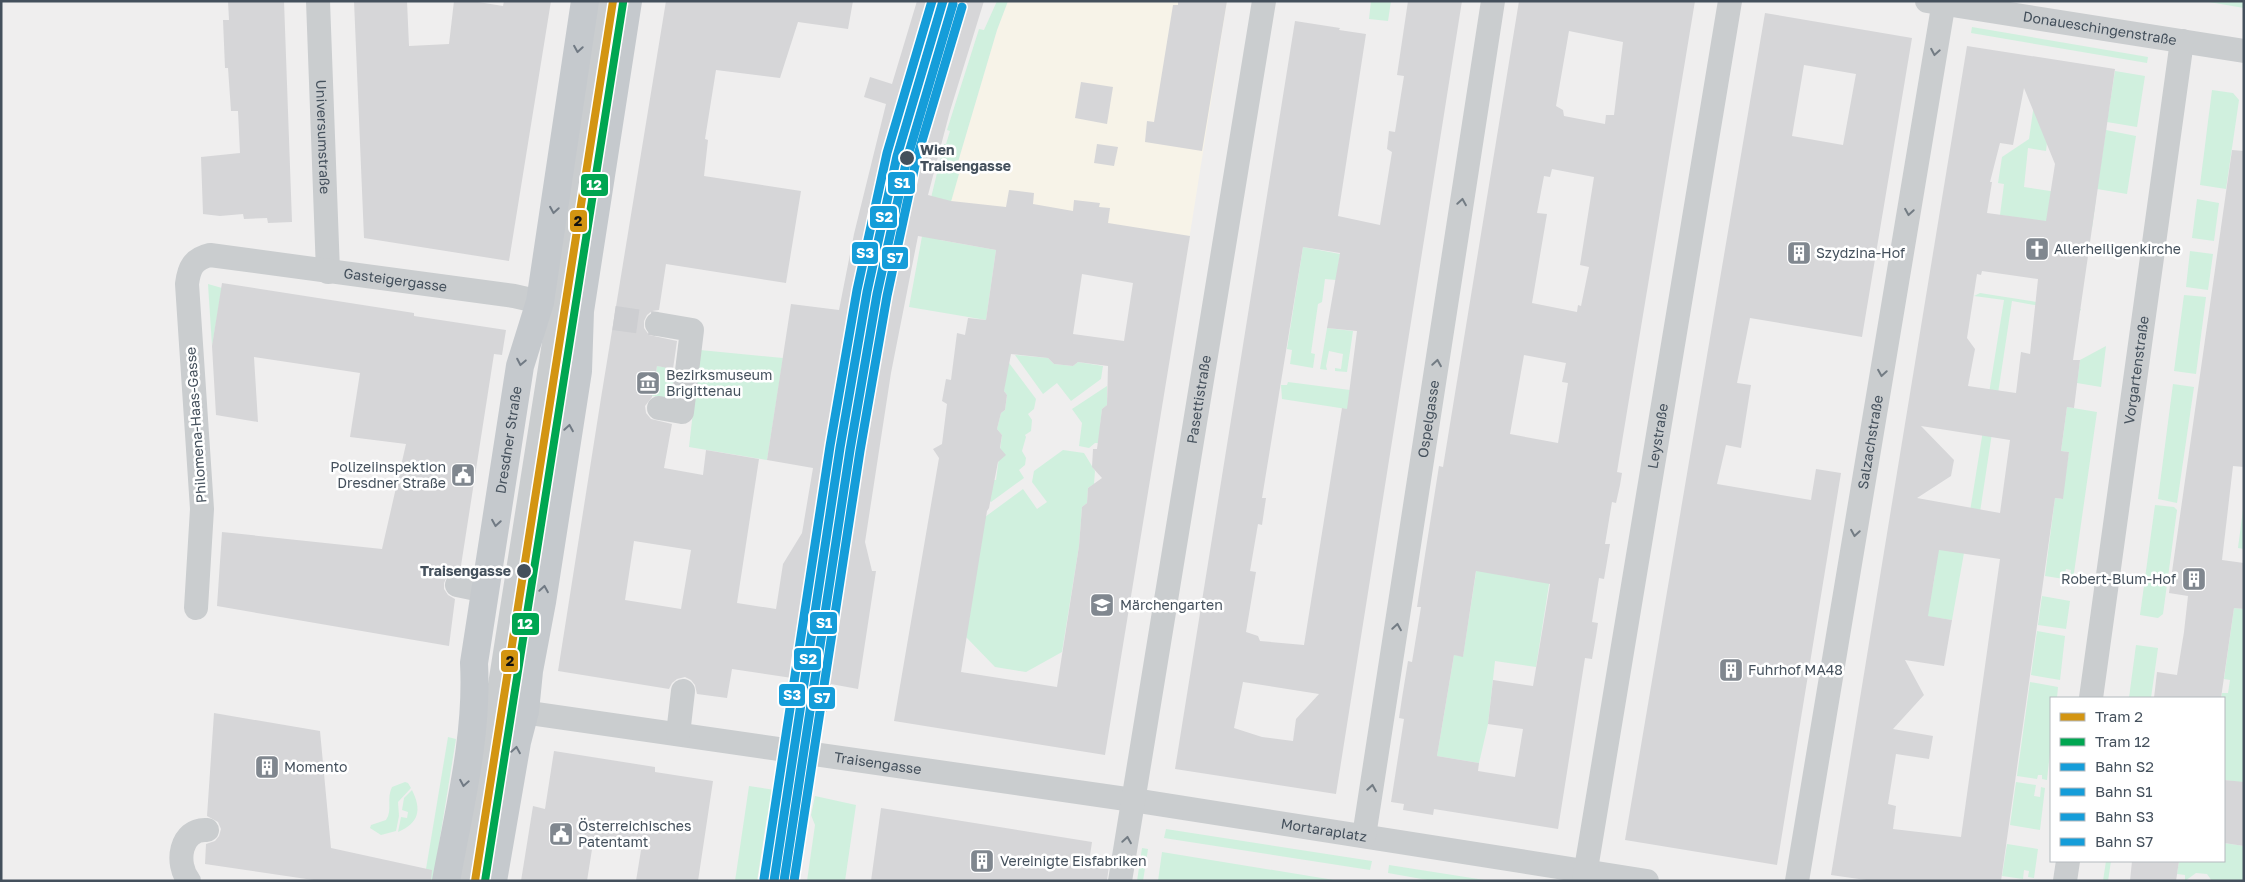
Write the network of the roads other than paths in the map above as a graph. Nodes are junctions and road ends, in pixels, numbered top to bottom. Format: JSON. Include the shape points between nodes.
{"nodes":[{"id":1,"x":318,"y":1,"type":"edge"},
{"id":2,"x":585,"y":1,"type":"edge"},
{"id":3,"x":608,"y":1,"type":"edge"},
{"id":4,"x":628,"y":1,"type":"edge"},
{"id":5,"x":1264,"y":1,"type":"edge"},
{"id":6,"x":1493,"y":1,"type":"edge"},
{"id":7,"x":1730,"y":1,"type":"edge"},
{"id":8,"x":1938,"y":2,"type":"edge"},
{"id":9,"x":2182,"y":42,"type":"junction"},
{"id":10,"x":2244,"y":51,"type":"edge"},
{"id":11,"x":210,"y":255,"type":"joint"},
{"id":12,"x":328,"y":272,"type":"junction"},
{"id":13,"x":560,"y":306,"type":"junction"},
{"id":14,"x":656,"y":324,"type":"tunnel mouth"},
{"id":15,"x":659,"y":408,"type":"dead end"},
{"id":16,"x":457,"y":585,"type":"dead end"},
{"id":17,"x":486,"y":591,"type":"junction"},
{"id":18,"x":196,"y":608,"type":"dead end"},
{"id":19,"x":683,"y":691,"type":"dead end"},
{"id":20,"x":2091,"y":697,"type":"edge"},
{"id":21,"x":486,"y":706,"type":"junction"},
{"id":22,"x":525,"y":710,"type":"junction"},
{"id":23,"x":678,"y":734,"type":"junction"},
{"id":24,"x":1133,"y":800,"type":"junction"},
{"id":25,"x":206,"y":830,"type":"dead end"},
{"id":26,"x":1364,"y":836,"type":"junction"},
{"id":27,"x":2068,"y":862,"type":"edge"},
{"id":28,"x":1585,"y":876,"type":"edge"},
{"id":29,"x":189,"y":881,"type":"edge"},
{"id":30,"x":446,"y":881,"type":"edge"},
{"id":31,"x":469,"y":881,"type":"edge"},
{"id":32,"x":493,"y":881,"type":"edge"},
{"id":33,"x":1120,"y":881,"type":"edge"},
{"id":34,"x":1647,"y":881,"type":"edge"},
{"id":35,"x":1797,"y":881,"type":"edge"},
{"id":36,"x":2065,"y":881,"type":"edge"}],
"edges":[{"from":1,"to":12,"type":"street","name":"Universumstraße"},
{"from":2,"to":13,"type":"main road","name":"Dresdner Straße","one_way":true},
{"from":3,"to":13,"type":"street"},
{"from":4,"to":13,"type":"main road","name":"Dresdner Straße"},
{"from":5,"to":24,"type":"street","name":"Pasettistraße"},
{"from":26,"to":6,"type":"street","name":"Ospelgasse","one_way":true},
{"from":7,"to":28,"type":"street","name":"Leystraße"},
{"from":8,"to":9,"type":"street","name":"Donaueschingenstraße"},
{"from":8,"to":35,"type":"street","name":"Salzachstraße","one_way":true},
{"from":9,"to":10,"type":"street","name":"Donaueschingenstraße"},
{"from":9,"to":20,"type":"street","name":"Vorgartenstraße"},
{"from":11,"to":12,"type":"street","name":"Gasteigergasse"},
{"from":11,"to":18,"type":"street","name":"Philomena-Haas-Gasse","via":[[195,261],[190,267],[186,284],[202,509]]},
{"from":12,"to":13,"type":"street","name":"Gasteigergasse","via":[[514,296]]},
{"from":13,"to":17,"type":"main road","name":"Dresdner Straße","one_way":true,"via":[[520,366]]},
{"from":13,"to":21,"type":"street"},
{"from":22,"to":13,"type":"main road","name":"Dresdner Straße","one_way":true,"via":[[578,371]]},
{"from":14,"to":15,"type":"street","via":[[692,330],[682,412]]},
{"from":16,"to":17,"type":"street"},
{"from":17,"to":21,"type":"main road","name":"Dresdner Straße","via":[[474,662]]},
{"from":19,"to":23,"type":"street"},
{"from":21,"to":22,"type":"street","name":"Traisengasse"},
{"from":21,"to":30,"type":"main road","name":"Dresdner Straße","one_way":true,"via":[[472,735]]},
{"from":21,"to":31,"type":"street"},
{"from":22,"to":23,"type":"street","name":"Traisengasse"},
{"from":32,"to":22,"type":"main road","name":"Dresdner Straße","one_way":true},
{"from":23,"to":24,"type":"street","name":"Traisengasse"},
{"from":24,"to":26,"type":"street","name":"Mortaraplatz"},
{"from":33,"to":24,"type":"street","one_way":true},
{"from":25,"to":29,"type":"street","via":[[194,830],[185,840],[182,866]]},
{"from":26,"to":28,"type":"street","name":"Mortaraplatz"},
{"from":27,"to":36,"type":"street"},
{"from":28,"to":34,"type":"street"}]}
